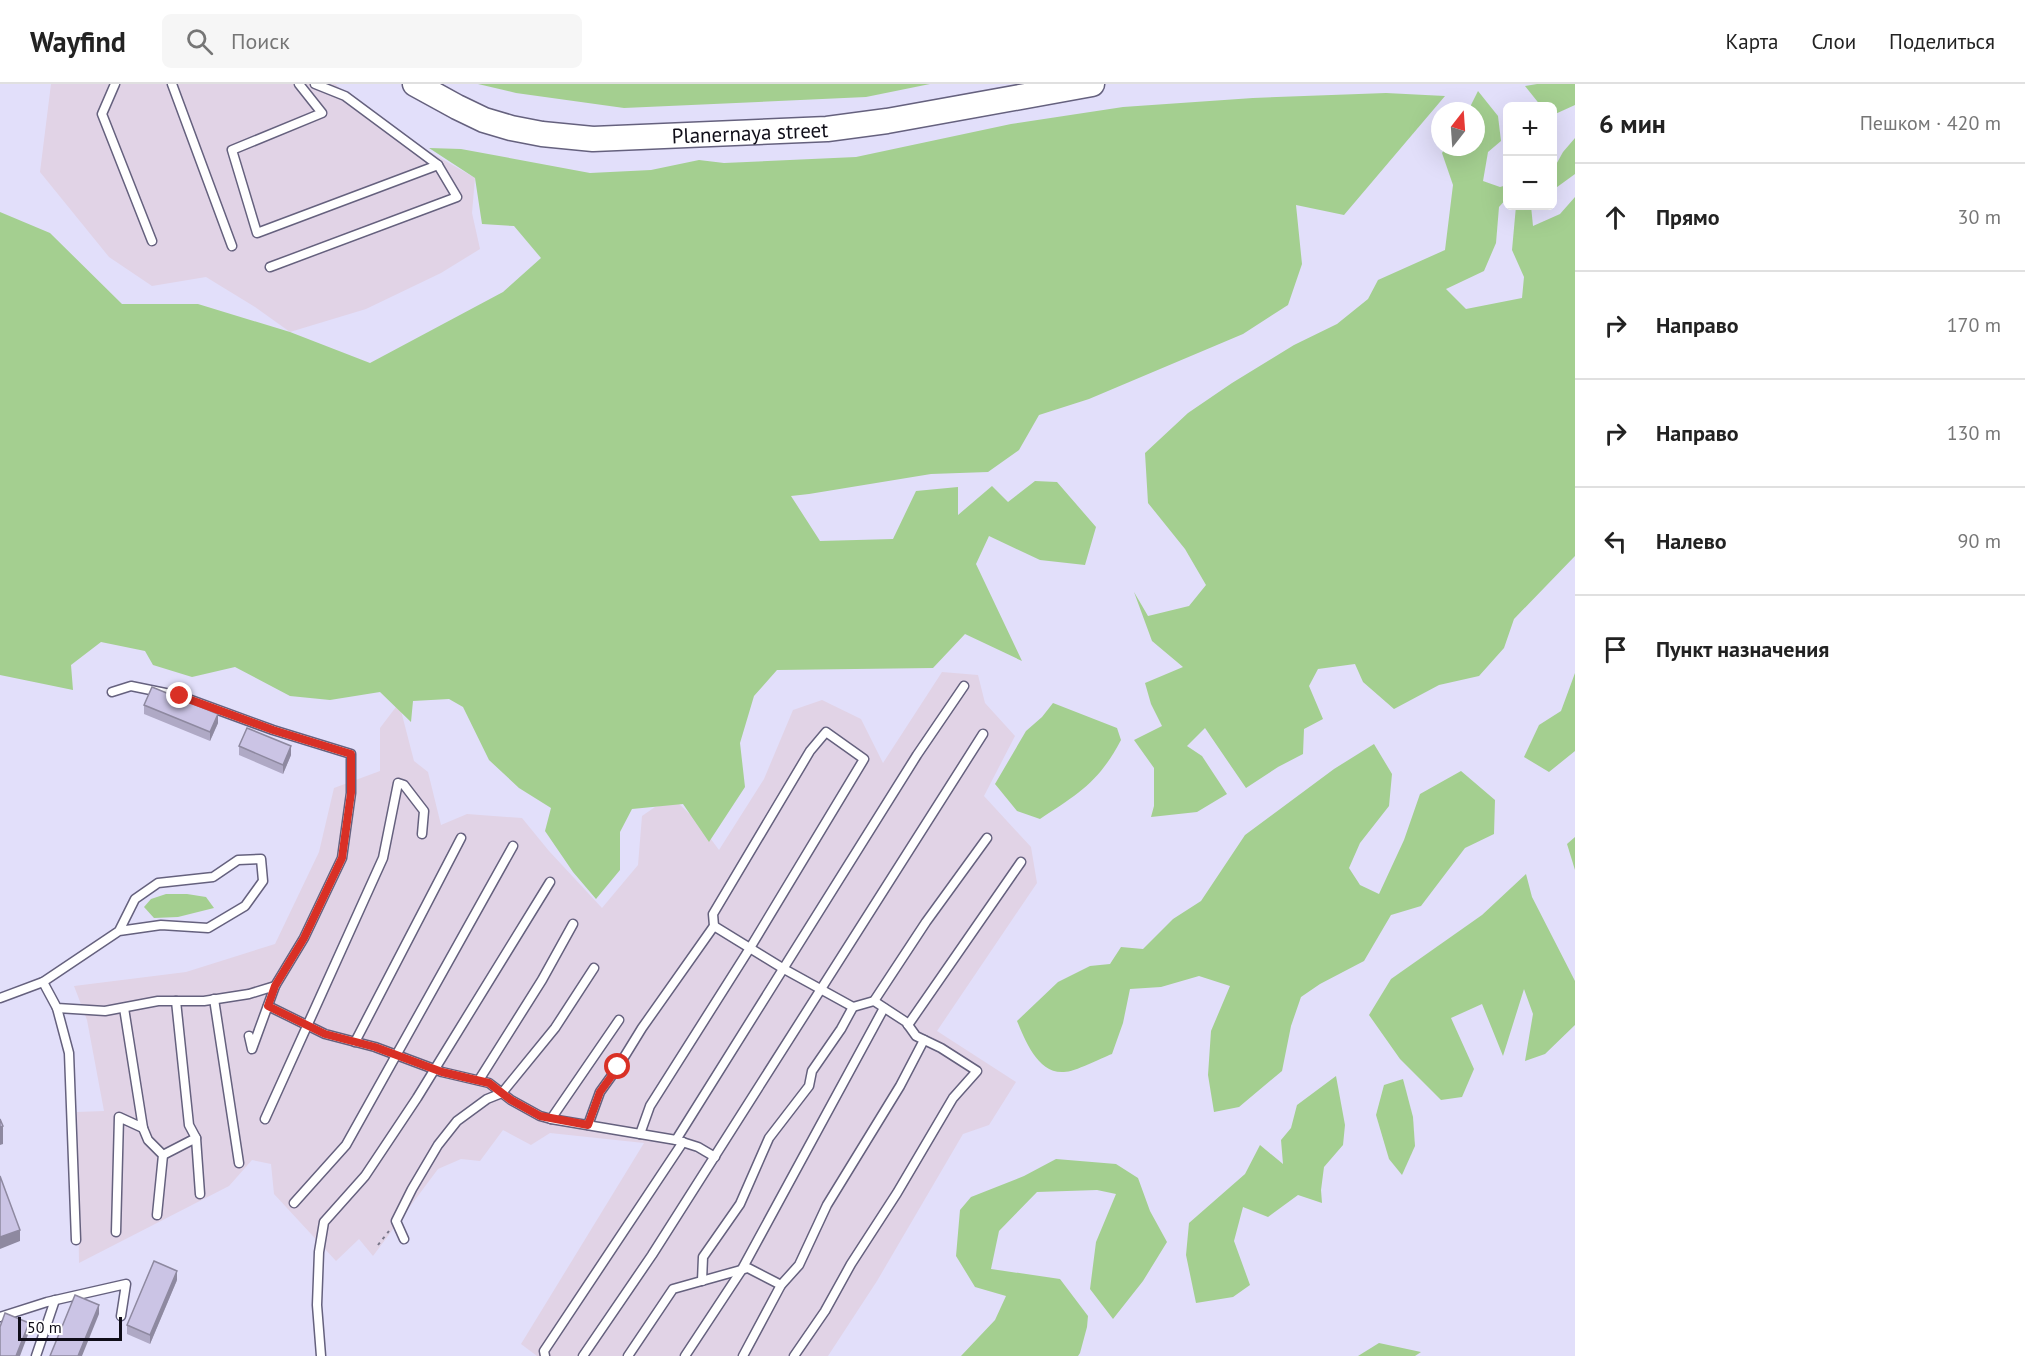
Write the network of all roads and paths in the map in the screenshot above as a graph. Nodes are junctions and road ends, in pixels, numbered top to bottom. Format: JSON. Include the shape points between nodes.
{"nodes":[{"id":1,"x":115,"y":84,"type":"edge"},
{"id":2,"x":172,"y":84,"type":"edge"},
{"id":3,"x":299,"y":84,"type":"edge"},
{"id":4,"x":315,"y":84,"type":"edge"},
{"id":5,"x":415,"y":84,"type":"edge"},
{"id":6,"x":1092,"y":84,"type":"edge"},
{"id":7,"x":438,"y":165,"type":"junction"},
{"id":8,"x":152,"y":241,"type":"dead end"},
{"id":9,"x":232,"y":246,"type":"dead end"},
{"id":10,"x":270,"y":267,"type":"dead end"},
{"id":11,"x":964,"y":686,"type":"dead end"},
{"id":12,"x":112,"y":692,"type":"dead end"},
{"id":13,"x":983,"y":734,"type":"dead end"},
{"id":14,"x":422,"y":834,"type":"dead end"},
{"id":15,"x":462,"y":838,"type":"dead end"},
{"id":16,"x":987,"y":838,"type":"dead end"},
{"id":17,"x":513,"y":846,"type":"dead end"},
{"id":18,"x":1021,"y":862,"type":"dead end"},
{"id":19,"x":550,"y":882,"type":"dead end"},
{"id":20,"x":573,"y":924,"type":"dead end"},
{"id":21,"x":714,"y":926,"type":"junction"},
{"id":22,"x":119,"y":931,"type":"junction"},
{"id":23,"x":750,"y":948,"type":"junction"},
{"id":24,"x":594,"y":968,"type":"dead end"},
{"id":25,"x":784,"y":969,"type":"junction"},
{"id":26,"x":43,"y":982,"type":"junction"},
{"id":27,"x":275,"y":986,"type":"junction"},
{"id":28,"x":821,"y":990,"type":"junction"},
{"id":29,"x":0,"y":998,"type":"edge"},
{"id":30,"x":214,"y":999,"type":"junction"},
{"id":31,"x":176,"y":1001,"type":"junction"},
{"id":32,"x":873,"y":1001,"type":"junction"},
{"id":33,"x":268,"y":1006,"type":"junction"},
{"id":34,"x":853,"y":1007,"type":"junction"},
{"id":35,"x":57,"y":1008,"type":"junction"},
{"id":36,"x":124,"y":1008,"type":"junction"},
{"id":37,"x":884,"y":1008,"type":"junction"},
{"id":38,"x":619,"y":1020,"type":"dead end"},
{"id":39,"x":307,"y":1025,"type":"junction"},
{"id":40,"x":908,"y":1025,"type":"junction"},
{"id":41,"x":249,"y":1036,"type":"dead end"},
{"id":42,"x":924,"y":1040,"type":"junction"},
{"id":43,"x":355,"y":1041,"type":"junction"},
{"id":44,"x":396,"y":1055,"type":"junction"},
{"id":45,"x":435,"y":1069,"type":"junction"},
{"id":46,"x":479,"y":1080,"type":"junction"},
{"id":47,"x":502,"y":1093,"type":"junction"},
{"id":48,"x":265,"y":1119,"type":"dead end"},
{"id":49,"x":551,"y":1119,"type":"junction"},
{"id":50,"x":588,"y":1125,"type":"junction"},
{"id":51,"x":143,"y":1128,"type":"junction"},
{"id":52,"x":640,"y":1134,"type":"junction"},
{"id":53,"x":196,"y":1138,"type":"junction"},
{"id":54,"x":680,"y":1141,"type":"junction"},
{"id":55,"x":163,"y":1155,"type":"junction"},
{"id":56,"x":715,"y":1157,"type":"junction"},
{"id":57,"x":239,"y":1163,"type":"dead end"},
{"id":58,"x":200,"y":1194,"type":"dead end"},
{"id":59,"x":294,"y":1203,"type":"dead end"},
{"id":60,"x":157,"y":1215,"type":"dead end"},
{"id":61,"x":396,"y":1221,"type":"junction"},
{"id":62,"x":116,"y":1232,"type":"dead end"},
{"id":63,"x":404,"y":1239,"type":"dead end"},
{"id":64,"x":75,"y":1240,"type":"dead end"},
{"id":65,"x":378,"y":1245,"type":"dead end"},
{"id":66,"x":741,"y":1271,"type":"junction"},
{"id":67,"x":702,"y":1281,"type":"junction"},
{"id":68,"x":781,"y":1285,"type":"junction"},
{"id":69,"x":55,"y":1300,"type":"junction"},
{"id":70,"x":121,"y":1316,"type":"dead end"},
{"id":71,"x":0,"y":1317,"type":"edge"},
{"id":72,"x":36,"y":1356,"type":"edge"},
{"id":73,"x":321,"y":1356,"type":"edge"},
{"id":74,"x":545,"y":1356,"type":"edge"},
{"id":75,"x":583,"y":1356,"type":"edge"},
{"id":76,"x":628,"y":1356,"type":"edge"},
{"id":77,"x":685,"y":1356,"type":"edge"},
{"id":78,"x":742,"y":1356,"type":"edge"},
{"id":79,"x":794,"y":1356,"type":"edge"}],
"edges":[{"from":1,"to":8,"type":"lane","via":[[102,114]]},
{"from":2,"to":9,"type":"lane"},
{"from":3,"to":7,"type":"lane","via":[[322,113],[232,150],[257,233]]},
{"from":4,"to":7,"type":"lane","via":[[345,96]]},
{"from":5,"to":6,"type":"main road","name":"Planernaya street","via":[[484,120],[543,134],[593,139],[827,129],[887,122]]},
{"from":7,"to":10,"type":"lane","via":[[457,197]]},
{"from":11,"to":25,"type":"lane"},
{"from":12,"to":27,"type":"lane","via":[[131,686],[180,696],[351,754],[351,793],[342,858],[304,938]]},
{"from":13,"to":28,"type":"lane"},
{"from":14,"to":39,"type":"lane","via":[[424,811],[398,783],[383,858]]},
{"from":15,"to":43,"type":"lane"},
{"from":16,"to":32,"type":"lane"},
{"from":17,"to":44,"type":"lane"},
{"from":18,"to":40,"type":"lane"},
{"from":19,"to":45,"type":"lane"},
{"from":20,"to":46,"type":"lane"},
{"from":21,"to":23,"type":"lane"},
{"from":21,"to":23,"type":"lane","via":[[713,914],[810,751],[826,732],[864,759]]},
{"from":21,"to":50,"type":"lane","via":[[600,1092]]},
{"from":22,"to":22,"type":"lane","via":[[161,925],[208,928],[245,906],[263,881],[261,859],[238,860],[213,877],[158,883],[135,899]]},
{"from":22,"to":26,"type":"lane"},
{"from":23,"to":25,"type":"lane"},
{"from":23,"to":52,"type":"lane","via":[[650,1106]]},
{"from":24,"to":47,"type":"lane","via":[[555,1028]]},
{"from":25,"to":28,"type":"lane"},
{"from":25,"to":54,"type":"lane"},
{"from":26,"to":29,"type":"lane"},
{"from":26,"to":35,"type":"lane"},
{"from":27,"to":30,"type":"lane"},
{"from":27,"to":33,"type":"lane"},
{"from":28,"to":34,"type":"lane"},
{"from":28,"to":56,"type":"lane"},
{"from":30,"to":31,"type":"lane"},
{"from":30,"to":57,"type":"lane"},
{"from":31,"to":36,"type":"lane"},
{"from":31,"to":53,"type":"lane","via":[[189,1125]]},
{"from":32,"to":34,"type":"lane"},
{"from":32,"to":37,"type":"lane"},
{"from":33,"to":39,"type":"lane"},
{"from":33,"to":41,"type":"lane","via":[[252,1049]]},
{"from":34,"to":67,"type":"lane","via":[[812,1071],[809,1086],[769,1138],[740,1204],[704,1257]]},
{"from":35,"to":36,"type":"lane"},
{"from":35,"to":64,"type":"lane","via":[[69,1053]]},
{"from":36,"to":51,"type":"lane"},
{"from":37,"to":40,"type":"lane"},
{"from":37,"to":66,"type":"lane"},
{"from":38,"to":49,"type":"lane"},
{"from":39,"to":43,"type":"lane"},
{"from":39,"to":48,"type":"lane"},
{"from":40,"to":42,"type":"lane"},
{"from":42,"to":68,"type":"lane","via":[[827,1205],[799,1265]]},
{"from":42,"to":79,"type":"lane","via":[[977,1071],[953,1098]]},
{"from":43,"to":44,"type":"lane"},
{"from":44,"to":45,"type":"lane"},
{"from":44,"to":59,"type":"lane","via":[[346,1145]]},
{"from":45,"to":46,"type":"lane"},
{"from":45,"to":73,"type":"lane","via":[[365,1176],[324,1222],[316,1305]]},
{"from":46,"to":47,"type":"lane"},
{"from":47,"to":49,"type":"lane"},
{"from":47,"to":61,"type":"lane","via":[[457,1121],[438,1145]]},
{"from":49,"to":50,"type":"lane"},
{"from":50,"to":52,"type":"lane"},
{"from":51,"to":55,"type":"lane","via":[[148,1140]]},
{"from":51,"to":62,"type":"lane","via":[[119,1117]]},
{"from":52,"to":54,"type":"lane"},
{"from":53,"to":55,"type":"lane"},
{"from":53,"to":58,"type":"lane"},
{"from":54,"to":56,"type":"lane"},
{"from":54,"to":74,"type":"lane","via":[[544,1351]]},
{"from":55,"to":60,"type":"lane"},
{"from":56,"to":75,"type":"lane"},
{"from":61,"to":63,"type":"lane"},
{"from":61,"to":65,"type":"path"},
{"from":66,"to":67,"type":"lane"},
{"from":66,"to":68,"type":"lane","via":[[748,1268]]},
{"from":66,"to":77,"type":"lane"},
{"from":67,"to":76,"type":"lane","via":[[673,1289]]},
{"from":68,"to":78,"type":"lane"},
{"from":69,"to":70,"type":"lane","via":[[126,1284]]},
{"from":69,"to":71,"type":"lane"},
{"from":69,"to":72,"type":"lane"}]}
